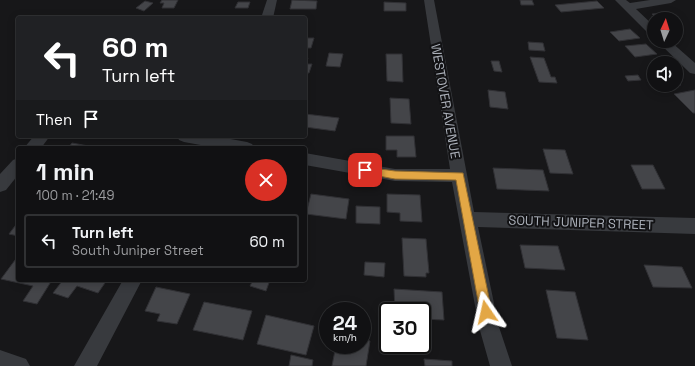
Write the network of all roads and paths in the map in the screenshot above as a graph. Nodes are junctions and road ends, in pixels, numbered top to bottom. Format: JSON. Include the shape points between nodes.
{"nodes":[{"id":1,"x":272,"y":0,"type":"edge"},
{"id":2,"x":429,"y":0,"type":"edge"},
{"id":3,"x":671,"y":0,"type":"edge"},
{"id":4,"x":623,"y":3,"type":"edge"},
{"id":5,"x":268,"y":16,"type":"edge"},
{"id":6,"x":647,"y":25,"type":"edge"},
{"id":7,"x":671,"y":48,"type":"edge"},
{"id":8,"x":695,"y":70,"type":"edge"},
{"id":9,"x":41,"y":138,"type":"edge"},
{"id":10,"x":193,"y":138,"type":"edge"},
{"id":11,"x":211,"y":142,"type":"edge"},
{"id":12,"x":34,"y":146,"type":"edge"},
{"id":13,"x":235,"y":146,"type":"edge"},
{"id":14,"x":307,"y":159,"type":"edge"},
{"id":15,"x":16,"y":166,"type":"edge"},
{"id":16,"x":459,"y":176,"type":"junction"},
{"id":17,"x":0,"y":185,"type":"edge"},
{"id":18,"x":468,"y":219,"type":"junction"},
{"id":19,"x":695,"y":226,"type":"edge"},
{"id":20,"x":133,"y":282,"type":"edge"},
{"id":21,"x":0,"y":360,"type":"edge"},
{"id":22,"x":19,"y":366,"type":"edge"},
{"id":23,"x":85,"y":366,"type":"edge"},
{"id":24,"x":501,"y":366,"type":"edge"}],
"edges":[{"from":1,"to":5,"type":"street"},
{"from":2,"to":16,"type":"street","name":"WESTOVER AVENUE"},
{"from":3,"to":4,"type":"street"},
{"from":4,"to":6,"type":"street"},
{"from":7,"to":8,"type":"street"},
{"from":9,"to":12,"type":"street"},
{"from":10,"to":11,"type":"street"},
{"from":11,"to":13,"type":"street"},
{"from":14,"to":16,"type":"street","via":[[387,174]]},
{"from":15,"to":17,"type":"street"},
{"from":16,"to":18,"type":"street","name":"WESTOVER AVENUE"},
{"from":18,"to":19,"type":"street","name":"SOUTH JUNIPER STREET"},
{"from":18,"to":24,"type":"street","name":"WESTOVER AVENUE","via":[[489,328]]},
{"from":20,"to":23,"type":"street"},
{"from":21,"to":22,"type":"street"}]}
